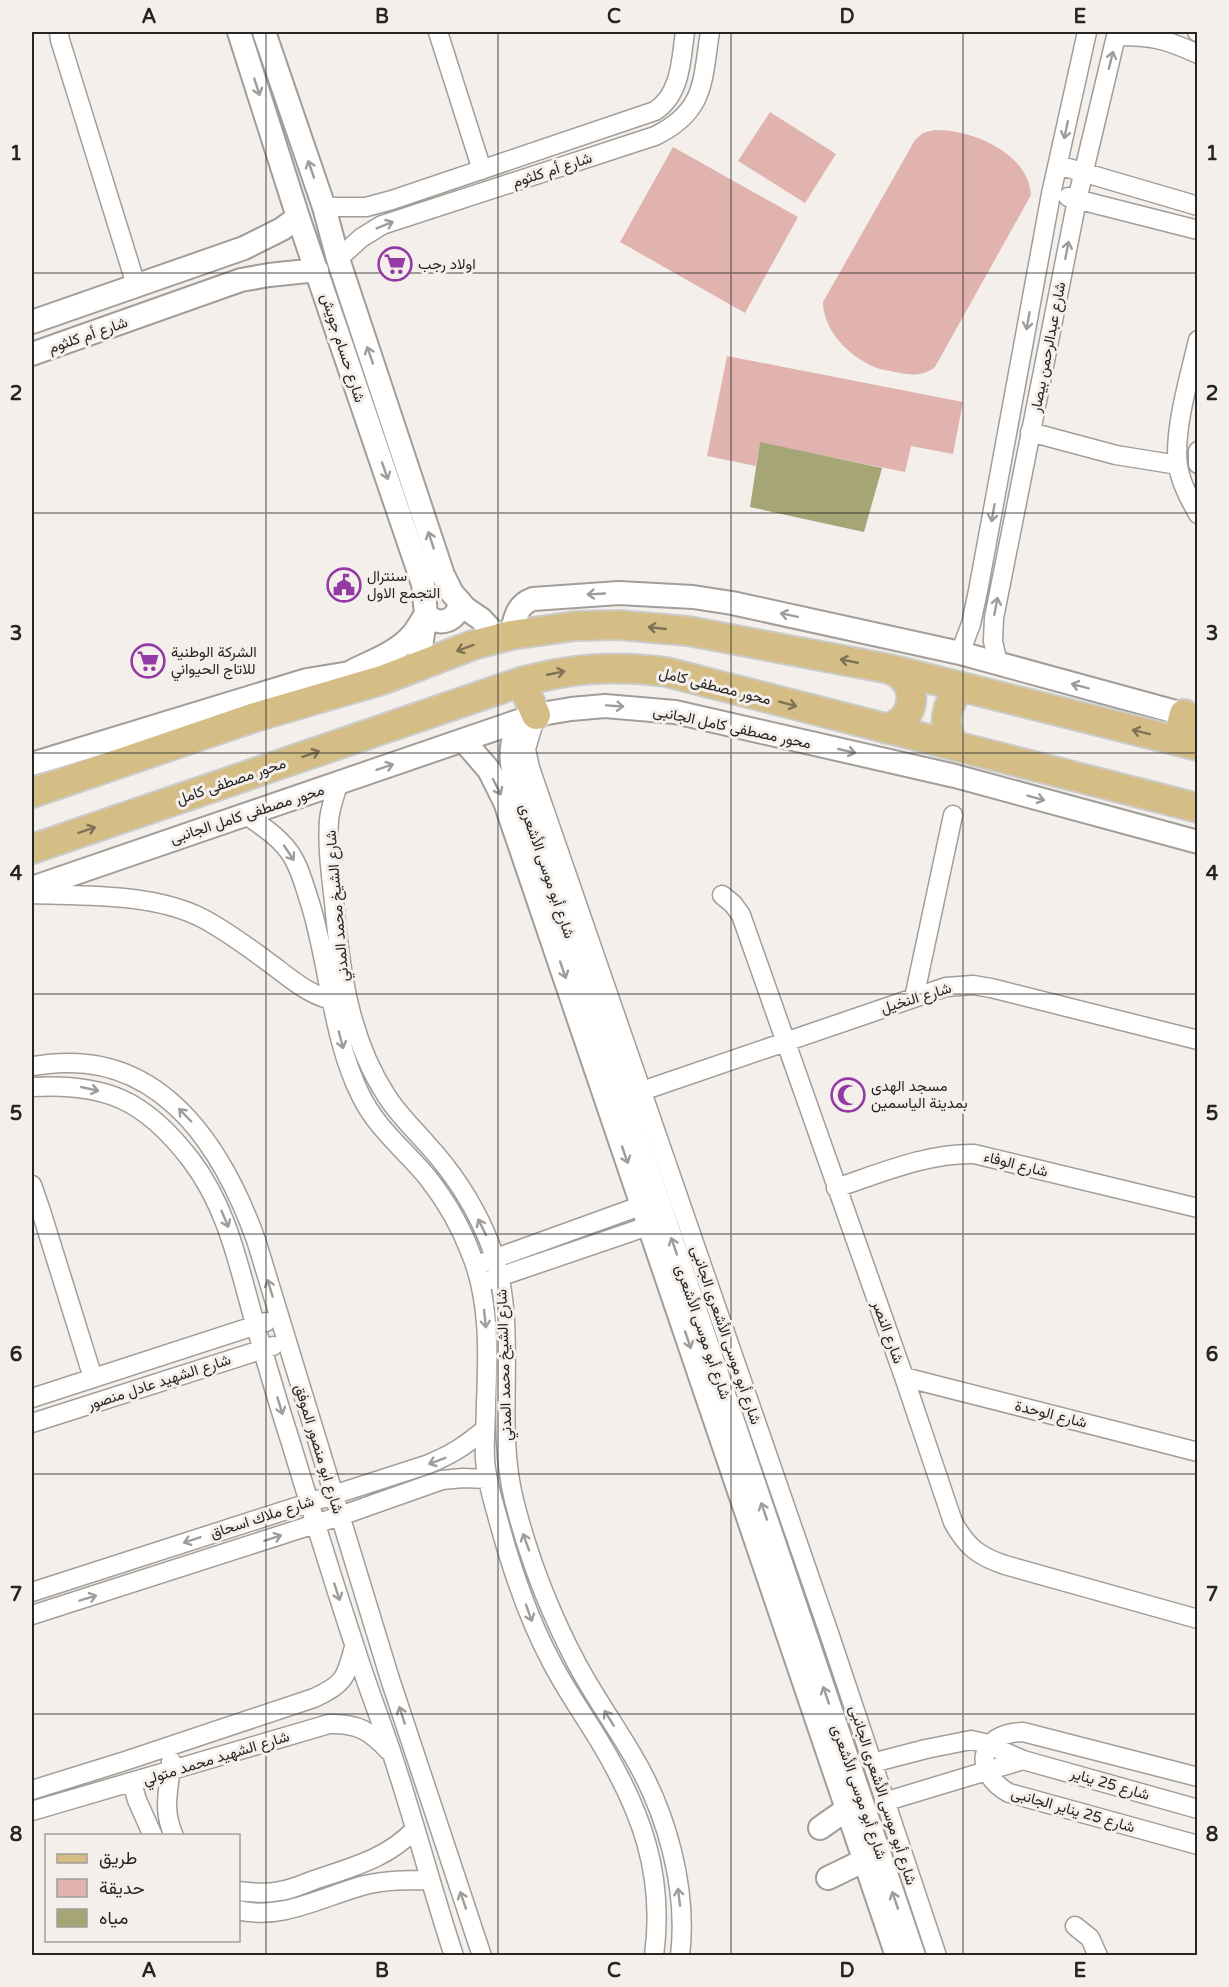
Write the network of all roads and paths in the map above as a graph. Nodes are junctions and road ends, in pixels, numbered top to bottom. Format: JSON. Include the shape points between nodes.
{"nodes":[{"id":1,"x":59,"y":32,"type":"edge"},
{"id":2,"x":239,"y":32,"type":"edge"},
{"id":3,"x":264,"y":32,"type":"edge"},
{"id":4,"x":438,"y":32,"type":"edge"},
{"id":5,"x":685,"y":32,"type":"edge"},
{"id":6,"x":710,"y":32,"type":"edge"},
{"id":7,"x":1087,"y":32,"type":"edge"},
{"id":8,"x":1117,"y":34,"type":"edge"},
{"id":9,"x":1197,"y":54,"type":"edge"},
{"id":10,"x":571,"y":139,"type":"junction"},
{"id":11,"x":579,"y":161,"type":"junction"},
{"id":12,"x":1058,"y":165,"type":"junction"},
{"id":13,"x":482,"y":170,"type":"junction"},
{"id":14,"x":1084,"y":172,"type":"junction"},
{"id":15,"x":1051,"y":194,"type":"junction"},
{"id":16,"x":1077,"y":200,"type":"junction"},
{"id":17,"x":1197,"y":206,"type":"edge"},
{"id":18,"x":324,"y":207,"type":"junction"},
{"id":19,"x":298,"y":217,"type":"junction"},
{"id":20,"x":1197,"y":230,"type":"edge"},
{"id":21,"x":338,"y":259,"type":"junction"},
{"id":22,"x":317,"y":270,"type":"junction"},
{"id":23,"x":135,"y":285,"type":"junction"},
{"id":24,"x":32,"y":322,"type":"edge"},
{"id":25,"x":1197,"y":340,"type":"edge"},
{"id":26,"x":32,"y":354,"type":"edge"},
{"id":27,"x":1189,"y":422,"type":"edge"},
{"id":28,"x":1030,"y":432,"type":"junction"},
{"id":29,"x":397,"y":436,"type":"junction"},
{"id":30,"x":375,"y":445,"type":"junction"},
{"id":31,"x":1197,"y":451,"type":"edge"},
{"id":32,"x":1197,"y":464,"type":"edge"},
{"id":33,"x":1178,"y":465,"type":"junction"},
{"id":34,"x":1197,"y":514,"type":"edge"},
{"id":35,"x":460,"y":602,"type":"junction"},
{"id":36,"x":426,"y":614,"type":"junction"},
{"id":37,"x":505,"y":636,"type":"junction"},
{"id":38,"x":960,"y":653,"type":"junction"},
{"id":39,"x":998,"y":664,"type":"junction"},
{"id":40,"x":418,"y":666,"type":"junction"},
{"id":41,"x":890,"y":669,"type":"junction"},
{"id":42,"x":351,"y":672,"type":"junction"},
{"id":43,"x":382,"y":680,"type":"junction"},
{"id":44,"x":521,"y":682,"type":"junction"},
{"id":45,"x":961,"y":687,"type":"junction"},
{"id":46,"x":536,"y":715,"type":"junction"},
{"id":47,"x":887,"y":729,"type":"junction"},
{"id":48,"x":1189,"y":730,"type":"edge"},
{"id":49,"x":463,"y":740,"type":"junction"},
{"id":50,"x":954,"y":747,"type":"junction"},
{"id":51,"x":32,"y":764,"type":"edge"},
{"id":52,"x":338,"y":784,"type":"junction"},
{"id":53,"x":32,"y":793,"type":"edge"},
{"id":54,"x":1197,"y":808,"type":"edge"},
{"id":55,"x":246,"y":815,"type":"junction"},
{"id":56,"x":953,"y":815,"type":"dead end"},
{"id":57,"x":1197,"y":842,"type":"edge"},
{"id":58,"x":32,"y":849,"type":"edge"},
{"id":59,"x":32,"y":888,"type":"edge"},
{"id":60,"x":32,"y":894,"type":"edge"},
{"id":61,"x":722,"y":896,"type":"dead end"},
{"id":62,"x":914,"y":998,"type":"junction"},
{"id":63,"x":330,"y":1000,"type":"junction"},
{"id":64,"x":349,"y":1003,"type":"junction"},
{"id":65,"x":1197,"y":1040,"type":"edge"},
{"id":66,"x":787,"y":1042,"type":"junction"},
{"id":67,"x":32,"y":1066,"type":"edge"},
{"id":68,"x":32,"y":1087,"type":"edge"},
{"id":69,"x":642,"y":1091,"type":"junction"},
{"id":70,"x":32,"y":1185,"type":"edge"},
{"id":71,"x":836,"y":1188,"type":"junction"},
{"id":72,"x":1197,"y":1208,"type":"edge"},
{"id":73,"x":653,"y":1213,"type":"junction"},
{"id":74,"x":495,"y":1258,"type":"junction"},
{"id":75,"x":475,"y":1265,"type":"junction"},
{"id":76,"x":501,"y":1276,"type":"junction"},
{"id":77,"x":480,"y":1284,"type":"junction"},
{"id":78,"x":279,"y":1318,"type":"junction"},
{"id":79,"x":255,"y":1326,"type":"junction"},
{"id":80,"x":286,"y":1341,"type":"junction"},
{"id":81,"x":262,"y":1350,"type":"junction"},
{"id":82,"x":904,"y":1377,"type":"junction"},
{"id":83,"x":93,"y":1378,"type":"junction"},
{"id":84,"x":32,"y":1398,"type":"edge"},
{"id":85,"x":32,"y":1423,"type":"edge"},
{"id":86,"x":486,"y":1428,"type":"junction"},
{"id":87,"x":1197,"y":1452,"type":"edge"},
{"id":88,"x":488,"y":1479,"type":"junction"},
{"id":89,"x":332,"y":1494,"type":"junction"},
{"id":90,"x":309,"y":1502,"type":"junction"},
{"id":91,"x":340,"y":1516,"type":"junction"},
{"id":92,"x":315,"y":1524,"type":"junction"},
{"id":93,"x":32,"y":1592,"type":"edge"},
{"id":94,"x":32,"y":1615,"type":"edge"},
{"id":95,"x":1197,"y":1619,"type":"edge"},
{"id":96,"x":354,"y":1647,"type":"junction"},
{"id":97,"x":390,"y":1679,"type":"junction"},
{"id":98,"x":368,"y":1687,"type":"junction"},
{"id":99,"x":988,"y":1744,"type":"junction"},
{"id":100,"x":171,"y":1746,"type":"junction"},
{"id":101,"x":393,"y":1755,"type":"junction"},
{"id":102,"x":1023,"y":1760,"type":"junction"},
{"id":103,"x":873,"y":1763,"type":"junction"},
{"id":104,"x":170,"y":1770,"type":"junction"},
{"id":105,"x":987,"y":1771,"type":"junction"},
{"id":106,"x":1197,"y":1777,"type":"edge"},
{"id":107,"x":132,"y":1783,"type":"junction"},
{"id":108,"x":32,"y":1790,"type":"edge"},
{"id":109,"x":884,"y":1802,"type":"junction"},
{"id":110,"x":848,"y":1809,"type":"junction"},
{"id":111,"x":1197,"y":1809,"type":"edge"},
{"id":112,"x":32,"y":1811,"type":"edge"},
{"id":113,"x":820,"y":1828,"type":"dead end"},
{"id":114,"x":415,"y":1829,"type":"junction"},
{"id":115,"x":152,"y":1834,"type":"edge"},
{"id":116,"x":173,"y":1834,"type":"edge"},
{"id":117,"x":1197,"y":1845,"type":"edge"},
{"id":118,"x":445,"y":1848,"type":"junction"},
{"id":119,"x":423,"y":1856,"type":"junction"},
{"id":120,"x":865,"y":1860,"type":"junction"},
{"id":121,"x":828,"y":1878,"type":"dead end"},
{"id":122,"x":429,"y":1880,"type":"junction"},
{"id":123,"x":240,"y":1891,"type":"edge"},
{"id":124,"x":240,"y":1910,"type":"edge"},
{"id":125,"x":1074,"y":1926,"type":"dead end"},
{"id":126,"x":888,"y":1947,"type":"edge"},
{"id":127,"x":454,"y":1956,"type":"edge"},
{"id":128,"x":482,"y":1956,"type":"edge"},
{"id":129,"x":654,"y":1956,"type":"edge"},
{"id":130,"x":680,"y":1956,"type":"edge"},
{"id":131,"x":914,"y":1956,"type":"edge"},
{"id":132,"x":937,"y":1956,"type":"edge"},
{"id":133,"x":1098,"y":1956,"type":"edge"}],
"edges":[{"from":1,"to":23,"type":"street"},
{"from":2,"to":19,"type":"street","name":"شارع حسام جويش","one_way":true},
{"from":18,"to":3,"type":"street","name":"شارع حسام جويش","one_way":true},
{"from":4,"to":13,"type":"street"},
{"from":5,"to":10,"type":"street","name":"شارع أم كلثوم","via":[[678,81],[664,105],[644,116]]},
{"from":6,"to":11,"type":"street","name":"شارع أم كلثوم","via":[[701,87],[683,119],[655,136]]},
{"from":7,"to":12,"type":"street","name":"شارع عبدالرحمن بيصار","one_way":true},
{"from":8,"to":9,"type":"street","via":[[1165,40]]},
{"from":14,"to":8,"type":"street","name":"شارع عبدالرحمن بيصار","one_way":true},
{"from":10,"to":11,"type":"street"},
{"from":10,"to":13,"type":"street","name":"شارع أم كلثوم"},
{"from":21,"to":11,"type":"street","name":"شارع أم كلثوم","one_way":true,"via":[[382,225]]},
{"from":12,"to":14,"type":"street"},
{"from":12,"to":15,"type":"street","name":"شارع عبدالرحمن بيصار"},
{"from":13,"to":18,"type":"street","name":"شارع أم كلثوم","via":[[366,207]]},
{"from":14,"to":16,"type":"street","name":"شارع عبدالرحمن بيصار"},
{"from":14,"to":17,"type":"street"},
{"from":15,"to":16,"type":"street"},
{"from":15,"to":38,"type":"street","name":"شارع عبدالرحمن بيصار","one_way":true,"via":[[978,591]]},
{"from":16,"to":20,"type":"street"},
{"from":28,"to":16,"type":"street","name":"شارع عبدالرحمن بيصار","one_way":true},
{"from":18,"to":21,"type":"street","name":"شارع حسام جويش"},
{"from":19,"to":22,"type":"street","name":"شارع حسام جويش"},
{"from":19,"to":23,"type":"street","name":"شارع أم كلثوم","via":[[244,248]]},
{"from":29,"to":21,"type":"street","name":"شارع حسام جويش","one_way":true},
{"from":22,"to":26,"type":"street","name":"شارع أم كلثوم","via":[[241,280]]},
{"from":22,"to":30,"type":"street","name":"شارع حسام جويش"},
{"from":23,"to":24,"type":"street","name":"شارع أم كلثوم"},
{"from":25,"to":27,"type":"street"},
{"from":27,"to":33,"type":"street","via":[[1177,446]]},
{"from":28,"to":33,"type":"street"},
{"from":39,"to":28,"type":"street","name":"شارع عبدالرحمن بيصار","one_way":true,"via":[[994,618]]},
{"from":29,"to":30,"type":"street"},
{"from":35,"to":29,"type":"street","name":"شارع حسام جويش","one_way":true,"via":[[443,575]]},
{"from":30,"to":36,"type":"street","name":"شارع حسام جويش","one_way":true,"via":[[423,584]]},
{"from":31,"to":32,"type":"street"},
{"from":33,"to":34,"type":"street"},
{"from":35,"to":36,"type":"street","via":[[454,616],[445,621]]},
{"from":35,"to":37,"type":"street","name":"شارع حسام جويش"},
{"from":36,"to":40,"type":"street","name":"شارع حسام جويش"},
{"from":36,"to":42,"type":"street","via":[[404,644]]},
{"from":38,"to":37,"type":"street","one_way":true,"via":[[732,603],[654,594],[533,598],[521,605]]},
{"from":37,"to":40,"type":"main road","one_way":true},
{"from":41,"to":37,"type":"main road","one_way":true,"via":[[652,627],[575,626]]},
{"from":38,"to":39,"type":"street"},
{"from":48,"to":39,"type":"street","one_way":true},
{"from":40,"to":43,"type":"main road"},
{"from":41,"to":45,"type":"main road"},
{"from":41,"to":47,"type":"main road","via":[[907,682],[911,702],[907,716]]},
{"from":42,"to":43,"type":"street"},
{"from":42,"to":51,"type":"street","via":[[307,680]]},
{"from":43,"to":53,"type":"main road","via":[[255,717]]},
{"from":44,"to":46,"type":"main road"},
{"from":44,"to":47,"type":"main road","name":"محور مصطفى كامل","one_way":true,"via":[[608,667],[666,672]]},
{"from":58,"to":44,"type":"main road","name":"محور مصطفى كامل","one_way":true},
{"from":48,"to":45,"type":"main road","one_way":true},
{"from":45,"to":50,"type":"main road","via":[[951,699],[946,715],[947,732]]},
{"from":46,"to":49,"type":"street","name":"محور مصطفى كامل الجانبى"},
{"from":46,"to":57,"type":"street","name":"محور مصطفى كامل الجانبى","one_way":true,"via":[[605,706],[675,712],[955,776]]},
{"from":46,"to":69,"type":"street","name":"شارع أبو موسى الأشعرى الجانبى","via":[[526,749],[530,768]]},
{"from":46,"to":73,"type":"street","name":"شارع أبو موسى الأشعرى","via":[[515,733],[513,771]]},
{"from":47,"to":50,"type":"main road","name":"محور مصطفى كامل"},
{"from":52,"to":49,"type":"street","name":"محور مصطفى كامل الجانبى","one_way":true},
{"from":49,"to":73,"type":"street","name":"شارع أبو موسى الأشعرى","one_way":true,"via":[[489,770],[505,802]]},
{"from":50,"to":54,"type":"main road","name":"محور مصطفى كامل"},
{"from":52,"to":55,"type":"street","name":"محور مصطفى كامل الجانبى"},
{"from":52,"to":64,"type":"street","name":"شارع الشيخ محمد المدني","via":[[329,817],[330,866],[339,955]]},
{"from":55,"to":59,"type":"street","name":"محور مصطفى كامل الجانبى"},
{"from":55,"to":63,"type":"street","name":"شارع الشيخ محمد المدني","one_way":true,"via":[[280,840],[293,857],[319,936]]},
{"from":56,"to":62,"type":"street"},
{"from":60,"to":63,"type":"street","via":[[98,896],[176,908],[228,934],[306,989]]},
{"from":61,"to":66,"type":"street","name":"شارع النصر","via":[[741,915]]},
{"from":62,"to":65,"type":"street","name":"شارع النخيل","via":[[959,985],[982,986]]},
{"from":62,"to":66,"type":"street","name":"شارع النخيل"},
{"from":63,"to":64,"type":"street"},
{"from":63,"to":75,"type":"street","name":"شارع الشيخ محمد المدني","one_way":true,"via":[[362,1100],[383,1131],[423,1172],[445,1202]]},
{"from":74,"to":64,"type":"street","name":"شارع الشيخ محمد المدني","one_way":true,"via":[[470,1202],[428,1144],[386,1096],[358,1039]]},
{"from":66,"to":69,"type":"street","name":"شارع النخيل"},
{"from":66,"to":71,"type":"street","name":"شارع النصر"},
{"from":78,"to":67,"type":"street","name":"شارع ابو منصور الموفق","one_way":true,"via":[[256,1240],[233,1183],[190,1120],[150,1086],[105,1067],[64,1063]]},
{"from":68,"to":79,"type":"street","name":"شارع ابو منصور الموفق","one_way":true,"via":[[76,1086],[112,1095],[134,1106],[168,1134],[193,1162],[218,1204],[237,1254]]},
{"from":69,"to":103,"type":"street","name":"شارع أبو موسى الأشعرى الجانبى"},
{"from":70,"to":83,"type":"street"},
{"from":71,"to":72,"type":"street","name":"شارع الوفاء","via":[[931,1157],[974,1154]]},
{"from":71,"to":82,"type":"street","name":"شارع النصر"},
{"from":73,"to":74,"type":"street"},
{"from":73,"to":76,"type":"street"},
{"from":73,"to":110,"type":"street","name":"شارع أبو موسى الأشعرى","one_way":true,"via":[[714,1437],[749,1544],[786,1653]]},
{"from":131,"to":73,"type":"street","name":"شارع أبو موسى الأشعرى","one_way":true},
{"from":74,"to":75,"type":"street"},
{"from":74,"to":76,"type":"street","name":"شارع الشيخ محمد المدني"},
{"from":75,"to":77,"type":"street","name":"شارع الشيخ محمد المدني"},
{"from":76,"to":77,"type":"street"},
{"from":130,"to":76,"type":"street","name":"شارع الشيخ محمد المدني","one_way":true,"via":[[676,1878],[656,1803],[554,1618],[513,1498],[507,1468]]},
{"from":77,"to":86,"type":"street","name":"شارع الشيخ محمد المدني","one_way":true,"via":[[487,1347]]},
{"from":78,"to":79,"type":"street","name":"شارع الشهيد عادل منصور"},
{"from":78,"to":80,"type":"street","name":"شارع ابو منصور الموفق"},
{"from":79,"to":81,"type":"street","name":"شارع ابو منصور الموفق"},
{"from":79,"to":83,"type":"street","name":"شارع الشهيد عادل منصور"},
{"from":80,"to":81,"type":"street","name":"شارع الشهيد عادل منصور"},
{"from":80,"to":89,"type":"street","name":"شارع ابو منصور الموفق"},
{"from":81,"to":85,"type":"street","name":"شارع الشهيد عادل منصور"},
{"from":81,"to":90,"type":"street","name":"شارع ابو منصور الموفق","one_way":true},
{"from":82,"to":87,"type":"street","name":"شارع الوحدة"},
{"from":82,"to":95,"type":"street","name":"شارع النصر","via":[[953,1522],[972,1549],[1005,1565]]},
{"from":83,"to":84,"type":"street","name":"شارع الشهيد عادل منصور"},
{"from":86,"to":88,"type":"street","name":"شارع الشيخ محمد المدني"},
{"from":86,"to":89,"type":"street","name":"شارع ملاك اسحاق","one_way":true,"via":[[450,1456]]},
{"from":88,"to":91,"type":"street","name":"شارع ملاك اسحاق","via":[[442,1480]]},
{"from":88,"to":129,"type":"street","name":"شارع الشيخ محمد المدني","one_way":true,"via":[[510,1560],[537,1633],[637,1811],[655,1890]]},
{"from":89,"to":90,"type":"street","name":"شارع ملاك اسحاق"},
{"from":89,"to":91,"type":"street","name":"شارع ابو منصور الموفق"},
{"from":90,"to":92,"type":"street","name":"شارع ابو منصور الموفق"},
{"from":90,"to":93,"type":"street","name":"شارع ملاك اسحاق","one_way":true},
{"from":91,"to":92,"type":"street","name":"شارع ملاك اسحاق"},
{"from":91,"to":97,"type":"street","name":"شارع ابو منصور الموفق"},
{"from":94,"to":92,"type":"street","name":"شارع ملاك اسحاق","one_way":true},
{"from":92,"to":96,"type":"street","name":"شارع ابو منصور الموفق","one_way":true},
{"from":96,"to":98,"type":"street","name":"شارع ابو منصور الموفق"},
{"from":96,"to":100,"type":"street","name":"شارع الشهيد محمد متولي","via":[[344,1679],[324,1694]]},
{"from":97,"to":98,"type":"street"},
{"from":118,"to":97,"type":"street","name":"شارع ابو منصور الموفق","one_way":true},
{"from":98,"to":101,"type":"street","name":"شارع ابو منصور الموفق"},
{"from":99,"to":102,"type":"street","name":"شارع 25 يناير"},
{"from":99,"to":103,"type":"street","name":"شارع 25 يناير","via":[[971,1740],[952,1743]]},
{"from":99,"to":105,"type":"street"},
{"from":99,"to":106,"type":"street","via":[[1003,1733],[1023,1732]]},
{"from":100,"to":104,"type":"street"},
{"from":100,"to":108,"type":"street","name":"شارع الشهيد محمد متولي"},
{"from":101,"to":104,"type":"street","name":"شارع الشهيد محمد متولي","via":[[368,1731],[329,1724]]},
{"from":101,"to":114,"type":"street","name":"شارع ابو منصور الموفق"},
{"from":102,"to":105,"type":"street"},
{"from":102,"to":111,"type":"street","name":"شارع 25 يناير"},
{"from":103,"to":109,"type":"street","name":"شارع أبو موسى الأشعرى الجانبى"},
{"from":104,"to":107,"type":"street","name":"شارع الشهيد محمد متولي"},
{"from":104,"to":116,"type":"street","via":[[166,1806]]},
{"from":105,"to":109,"type":"street"},
{"from":105,"to":117,"type":"street","name":"شارع 25 يناير الجانبى","via":[[992,1781],[1010,1793]]},
{"from":107,"to":112,"type":"street","name":"شارع الشهيد محمد متولي"},
{"from":107,"to":115,"type":"street"},
{"from":109,"to":132,"type":"street","name":"شارع أبو موسى الأشعرى الجانبى"},
{"from":110,"to":113,"type":"street"},
{"from":110,"to":120,"type":"street","name":"شارع أبو موسى الأشعرى"},
{"from":114,"to":119,"type":"street","name":"شارع ابو منصور الموفق"},
{"from":114,"to":123,"type":"street","via":[[371,1861],[281,1891]]},
{"from":118,"to":119,"type":"street"},
{"from":128,"to":118,"type":"street","name":"شارع ابو منصور الموفق","one_way":true},
{"from":119,"to":122,"type":"street","name":"شارع ابو منصور الموفق"},
{"from":120,"to":121,"type":"street"},
{"from":120,"to":126,"type":"street","name":"شارع أبو موسى الأشعرى"},
{"from":122,"to":124,"type":"street","via":[[390,1880],[365,1885],[279,1912]]},
{"from":122,"to":127,"type":"street","name":"شارع ابو منصور الموفق"},
{"from":125,"to":133,"type":"street","via":[[1089,1938]]}]}
